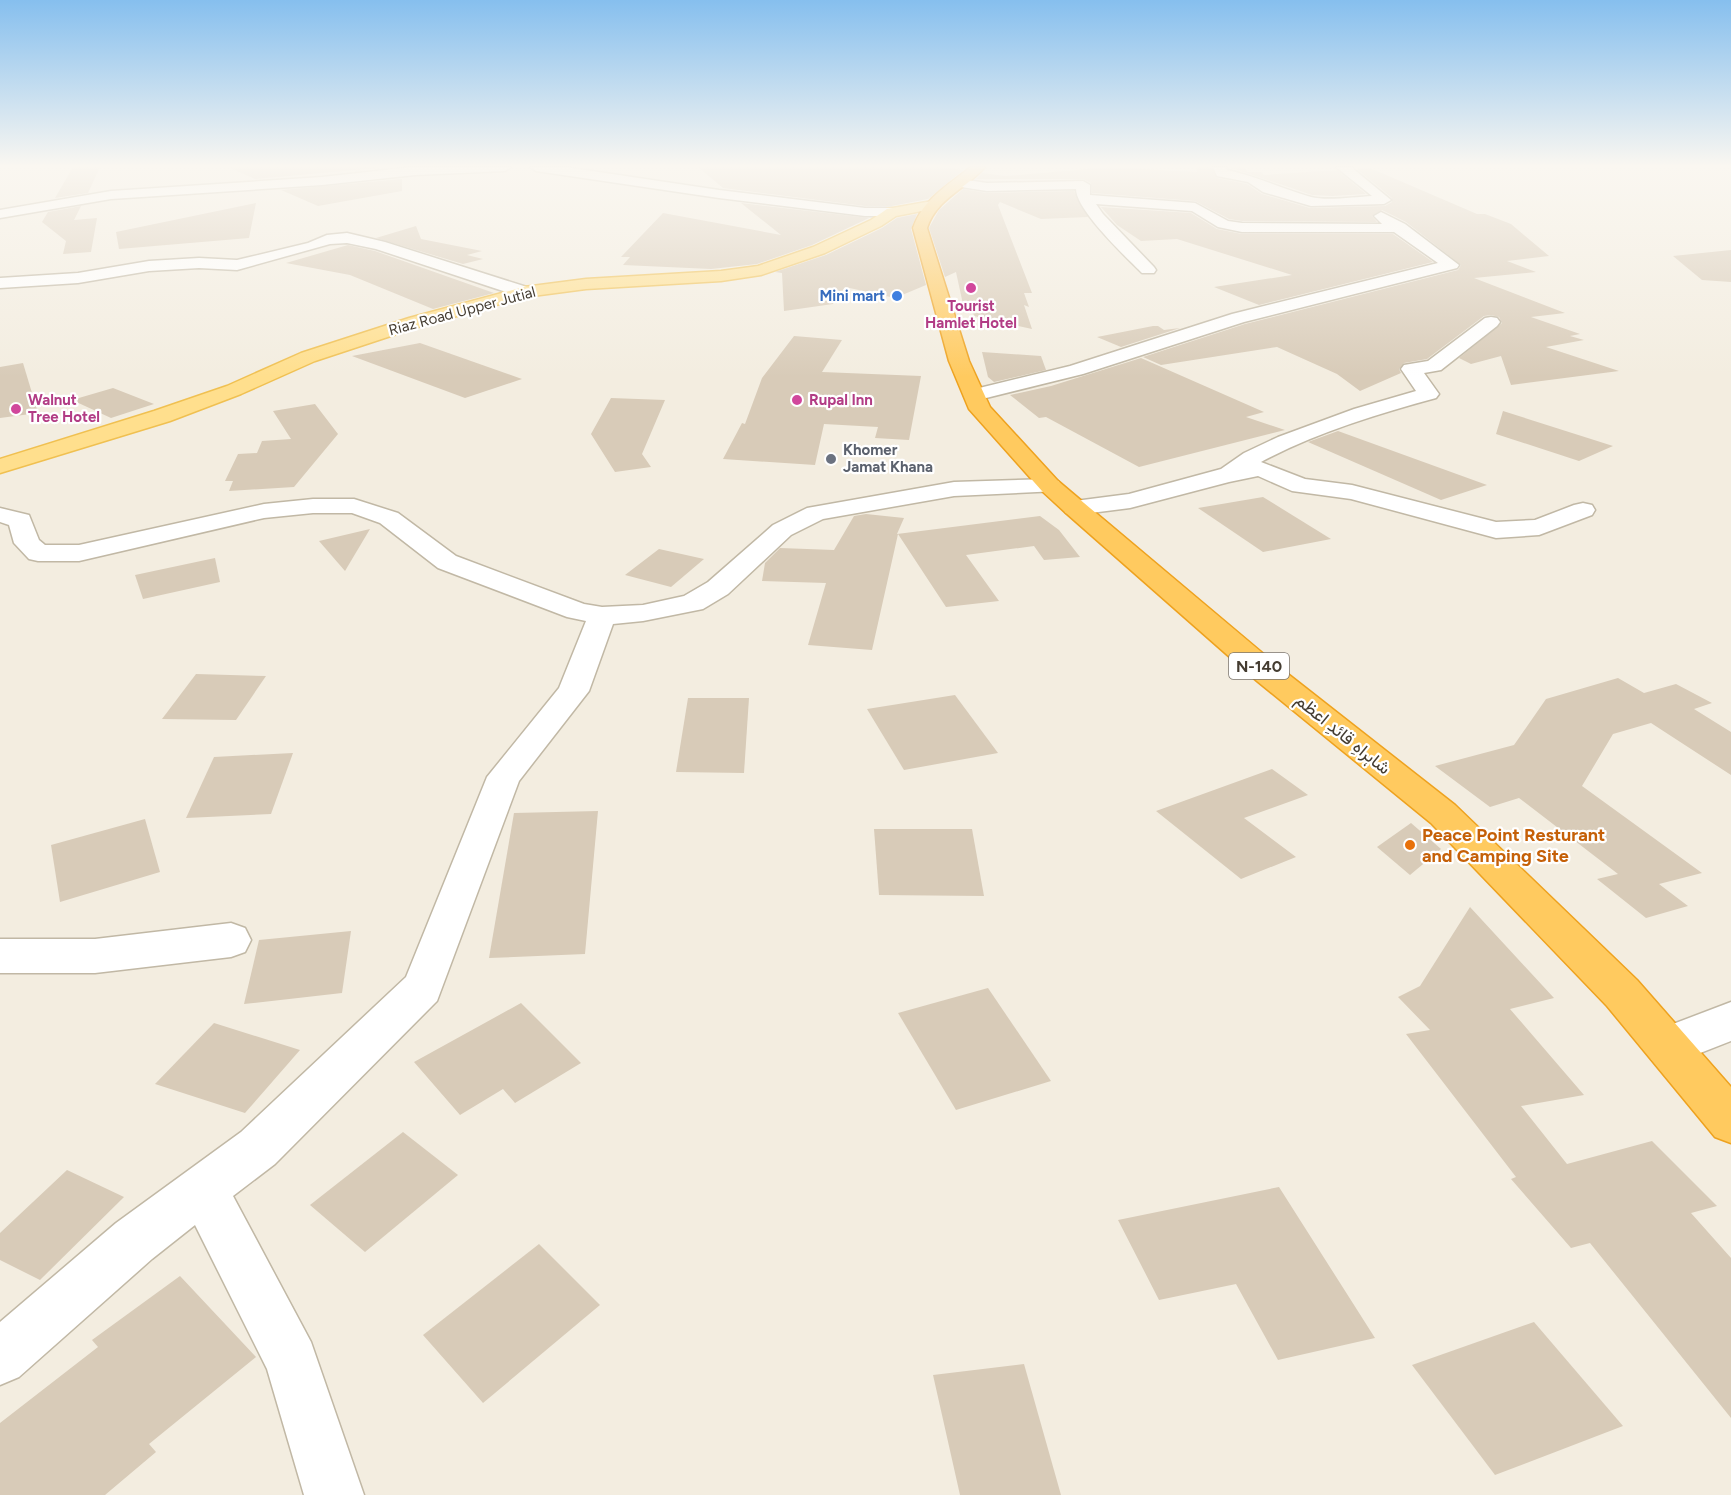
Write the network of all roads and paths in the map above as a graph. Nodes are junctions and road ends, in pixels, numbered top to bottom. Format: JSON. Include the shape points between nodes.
{"nodes":[{"id":1,"x":847,"y":237,"type":"edge"},
{"id":2,"x":922,"y":237,"type":"edge"},
{"id":3,"x":1116,"y":237,"type":"edge"},
{"id":4,"x":1413,"y":237,"type":"edge"},
{"id":5,"x":1148,"y":270,"type":"dead end"},
{"id":6,"x":0,"y":284,"type":"edge"},
{"id":7,"x":524,"y":292,"type":"junction"},
{"id":8,"x":1491,"y":322,"type":"dead end"},
{"id":9,"x":974,"y":395,"type":"junction"},
{"id":10,"x":0,"y":466,"type":"edge"},
{"id":11,"x":1227,"y":475,"type":"junction"},
{"id":12,"x":1050,"y":486,"type":"junction"},
{"id":13,"x":1075,"y":508,"type":"junction"},
{"id":14,"x":1583,"y":510,"type":"dead end"},
{"id":15,"x":0,"y":515,"type":"edge"},
{"id":16,"x":602,"y":616,"type":"junction"},
{"id":17,"x":231,"y":940,"type":"dead end"},
{"id":18,"x":0,"y":956,"type":"edge"},
{"id":19,"x":1731,"y":1021,"type":"edge"},
{"id":20,"x":1667,"y":1046,"type":"junction"},
{"id":21,"x":1731,"y":1121,"type":"edge"},
{"id":22,"x":203,"y":1189,"type":"junction"},
{"id":23,"x":0,"y":1358,"type":"edge"},
{"id":24,"x":334,"y":1495,"type":"edge"}],
"edges":[{"from":1,"to":7,"type":"main road","name":"Riaz Road Upper Jutial","via":[[761,270]]},
{"from":2,"to":9,"type":"highway","name":"شاہراہِ قائدِ اعظم","number":"N-140","via":[[959,361]]},
{"from":3,"to":5,"type":"street"},
{"from":4,"to":9,"type":"street","via":[[1451,265],[1238,318],[1076,370]]},
{"from":6,"to":7,"type":"street","via":[[78,278],[149,266],[237,265],[346,238],[380,245]]},
{"from":7,"to":10,"type":"main road","name":"Riaz Road Upper Jutial","via":[[329,350],[172,412]]},
{"from":8,"to":11,"type":"street","via":[[1434,366],[1412,369],[1428,394],[1281,442],[1250,456]]},
{"from":9,"to":12,"type":"highway","name":"شاہراہِ قائدِ اعظم","number":"N-140","via":[[980,409]]},
{"from":11,"to":13,"type":"street","via":[[1130,501]]},
{"from":11,"to":14,"type":"street","via":[[1261,469],[1300,486],[1352,492],[1496,530],[1539,527]]},
{"from":12,"to":13,"type":"highway","name":"شاہراہِ قائدِ اعظم","number":"N-140"},
{"from":12,"to":16,"type":"street","via":[[954,489],[816,513],[782,530],[718,588],[693,603]]},
{"from":13,"to":20,"type":"highway","name":"شاہراہِ قائدِ اعظم","number":"N-140","via":[[1268,674],[1443,814],[1622,993]]},
{"from":15,"to":16,"type":"street","via":[[20,520],[27,543],[38,553],[79,554],[264,511],[354,506],[389,518],[447,562],[577,611]]},
{"from":16,"to":22,"type":"street","via":[[573,691],[504,777],[422,988],[258,1148]]},
{"from":17,"to":18,"type":"street","via":[[95,956]]},
{"from":19,"to":20,"type":"street"},
{"from":20,"to":21,"type":"highway","name":"شاہراہِ قائدِ اعظم","number":"N-140"},
{"from":22,"to":23,"type":"street","via":[[134,1241]]},
{"from":22,"to":24,"type":"street","via":[[292,1361]]}]}
